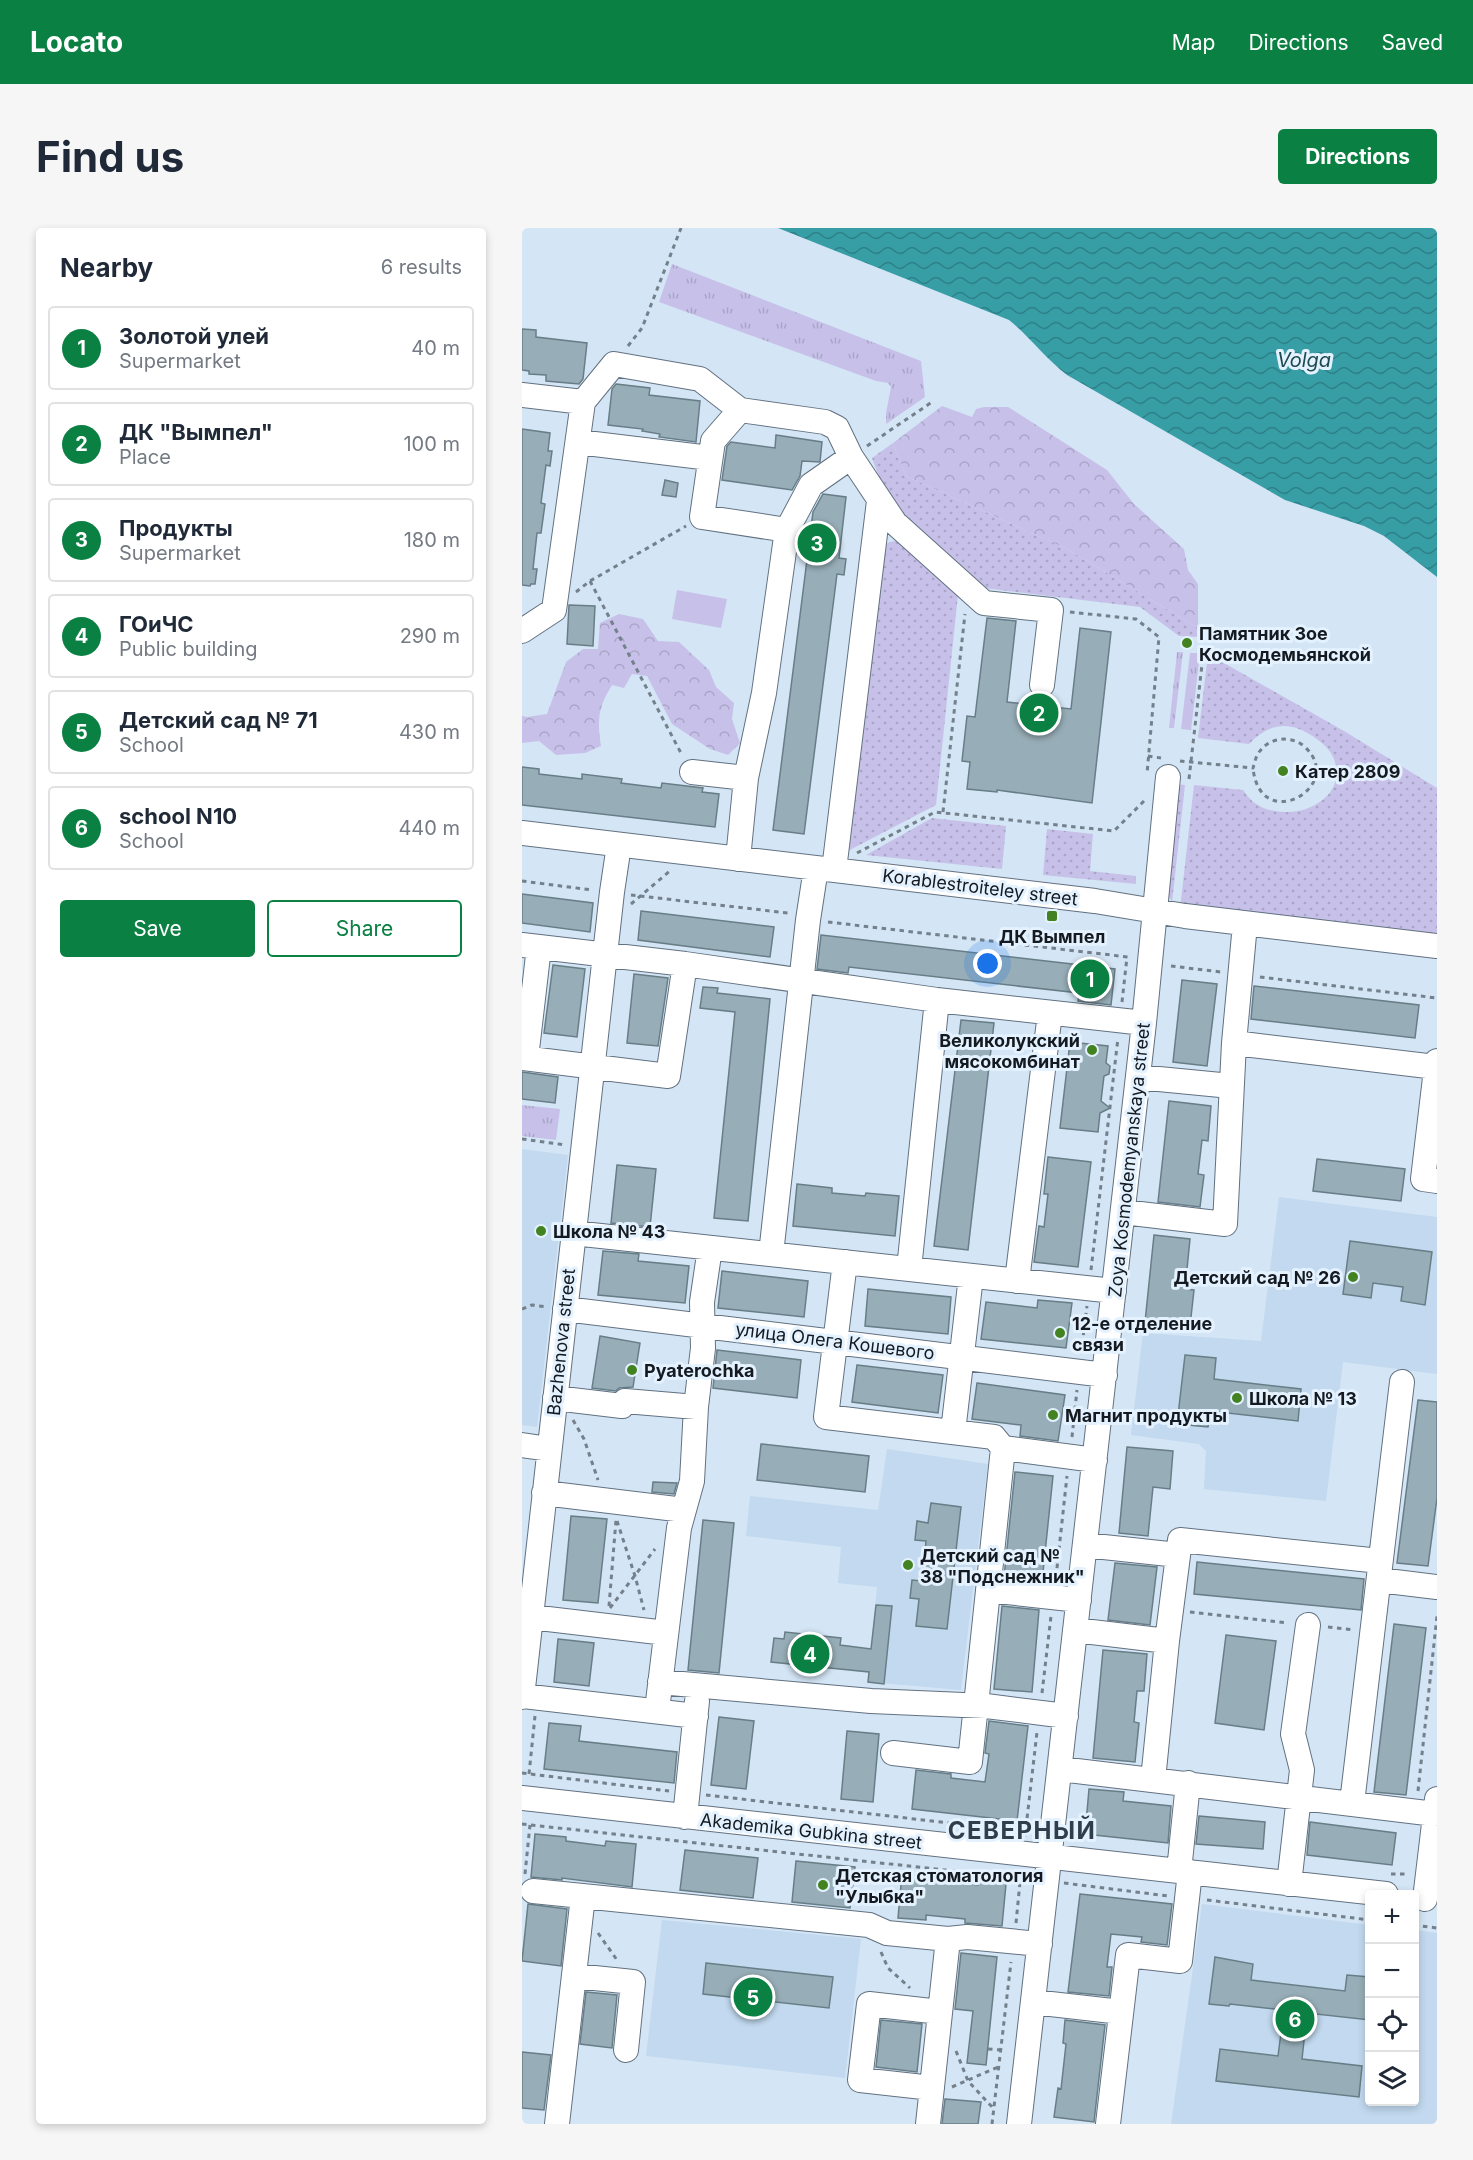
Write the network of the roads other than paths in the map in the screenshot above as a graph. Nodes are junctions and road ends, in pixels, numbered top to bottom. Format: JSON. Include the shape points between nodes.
{"nodes":[{"id":1,"x":522,"y":395,"type":"edge"},
{"id":2,"x":583,"y":402,"type":"junction"},
{"id":3,"x":740,"y":410,"type":"junction"},
{"id":4,"x":578,"y":442,"type":"junction"},
{"id":5,"x":851,"y":457,"type":"junction"},
{"id":6,"x":710,"y":458,"type":"junction"},
{"id":7,"x":879,"y":501,"type":"junction"},
{"id":8,"x":787,"y":530,"type":"junction"},
{"id":9,"x":522,"y":632,"type":"edge"},
{"id":10,"x":1042,"y":685,"type":"dead end"},
{"id":11,"x":692,"y":772,"type":"road end"},
{"id":12,"x":746,"y":778,"type":"junction"},
{"id":13,"x":1157,"y":778,"type":"road end"},
{"id":14,"x":522,"y":833,"type":"edge"},
{"id":15,"x":619,"y":845,"type":"junction"},
{"id":16,"x":738,"y":859,"type":"junction"},
{"id":17,"x":828,"y":868,"type":"junction"},
{"id":18,"x":1156,"y":911,"type":"junction"},
{"id":19,"x":1245,"y":924,"type":"junction"},
{"id":20,"x":530,"y":946,"type":"edge"},
{"id":21,"x":1437,"y":946,"type":"edge"},
{"id":22,"x":605,"y":955,"type":"junction"},
{"id":23,"x":685,"y":964,"type":"junction"},
{"id":24,"x":801,"y":982,"type":"junction"},
{"id":25,"x":937,"y":1000,"type":"junction"},
{"id":26,"x":1050,"y":1013,"type":"junction"},
{"id":27,"x":1144,"y":1023,"type":"junction"},
{"id":28,"x":1234,"y":1043,"type":"junction"},
{"id":29,"x":524,"y":1058,"type":"edge"},
{"id":30,"x":1436,"y":1064,"type":"edge"},
{"id":31,"x":592,"y":1067,"type":"junction"},
{"id":32,"x":1138,"y":1077,"type":"junction"},
{"id":33,"x":1231,"y":1086,"type":"junction"},
{"id":34,"x":1437,"y":1181,"type":"edge"},
{"id":35,"x":1123,"y":1212,"type":"junction"},
{"id":36,"x":573,"y":1233,"type":"junction"},
{"id":37,"x":710,"y":1248,"type":"junction"},
{"id":38,"x":771,"y":1254,"type":"junction"},
{"id":39,"x":845,"y":1262,"type":"junction"},
{"id":40,"x":909,"y":1269,"type":"junction"},
{"id":41,"x":971,"y":1276,"type":"junction"},
{"id":42,"x":1017,"y":1281,"type":"junction"},
{"id":43,"x":1114,"y":1291,"type":"junction"},
{"id":44,"x":558,"y":1308,"type":"junction"},
{"id":45,"x":703,"y":1325,"type":"junction"},
{"id":46,"x":835,"y":1341,"type":"junction"},
{"id":47,"x":961,"y":1356,"type":"junction"},
{"id":48,"x":1105,"y":1375,"type":"junction"},
{"id":49,"x":1402,"y":1382,"type":"dead end"},
{"id":50,"x":555,"y":1398,"type":"junction"},
{"id":51,"x":696,"y":1407,"type":"junction"},
{"id":52,"x":953,"y":1432,"type":"junction"},
{"id":53,"x":522,"y":1445,"type":"edge"},
{"id":54,"x":1003,"y":1448,"type":"junction"},
{"id":55,"x":549,"y":1449,"type":"junction"},
{"id":56,"x":1095,"y":1460,"type":"junction"},
{"id":57,"x":544,"y":1493,"type":"junction"},
{"id":58,"x":681,"y":1519,"type":"junction"},
{"id":59,"x":1086,"y":1545,"type":"junction"},
{"id":60,"x":1178,"y":1555,"type":"junction"},
{"id":61,"x":1379,"y":1570,"type":"junction"},
{"id":62,"x":528,"y":1583,"type":"edge"},
{"id":63,"x":1437,"y":1587,"type":"edge"},
{"id":64,"x":988,"y":1590,"type":"junction"},
{"id":65,"x":1079,"y":1600,"type":"junction"},
{"id":66,"x":531,"y":1617,"type":"junction"},
{"id":67,"x":1308,"y":1625,"type":"road end"},
{"id":68,"x":1076,"y":1630,"type":"junction"},
{"id":69,"x":666,"y":1634,"type":"junction"},
{"id":70,"x":1167,"y":1641,"type":"junction"},
{"id":71,"x":660,"y":1682,"type":"junction"},
{"id":72,"x":699,"y":1686,"type":"junction"},
{"id":73,"x":522,"y":1696,"type":"edge"},
{"id":74,"x":976,"y":1706,"type":"junction"},
{"id":75,"x":657,"y":1710,"type":"junction"},
{"id":76,"x":696,"y":1716,"type":"junction"},
{"id":77,"x":1066,"y":1716,"type":"junction"},
{"id":78,"x":893,"y":1753,"type":"dead end"},
{"id":79,"x":1060,"y":1769,"type":"junction"},
{"id":80,"x":1153,"y":1779,"type":"junction"},
{"id":81,"x":1188,"y":1783,"type":"junction"},
{"id":82,"x":1298,"y":1797,"type":"junction"},
{"id":83,"x":522,"y":1798,"type":"edge"},
{"id":84,"x":1352,"y":1803,"type":"junction"},
{"id":85,"x":1429,"y":1808,"type":"edge"},
{"id":86,"x":685,"y":1817,"type":"junction"},
{"id":87,"x":1434,"y":1848,"type":"edge"},
{"id":88,"x":1050,"y":1857,"type":"junction"},
{"id":89,"x":1184,"y":1872,"type":"junction"},
{"id":90,"x":1289,"y":1884,"type":"junction"},
{"id":91,"x":529,"y":1888,"type":"road end"},
{"id":92,"x":1416,"y":1890,"type":"edge"},
{"id":93,"x":1365,"y":1891,"type":"edge"},
{"id":94,"x":583,"y":1903,"type":"junction"},
{"id":95,"x":948,"y":1939,"type":"junction"},
{"id":96,"x":1040,"y":1944,"type":"junction"},
{"id":97,"x":575,"y":1976,"type":"junction"},
{"id":98,"x":1034,"y":2002,"type":"junction"},
{"id":99,"x":940,"y":2012,"type":"junction"},
{"id":100,"x":1121,"y":2012,"type":"junction"},
{"id":101,"x":626,"y":2050,"type":"dead end"},
{"id":102,"x":931,"y":2091,"type":"junction"},
{"id":103,"x":557,"y":2124,"type":"edge"},
{"id":104,"x":927,"y":2124,"type":"edge"},
{"id":105,"x":1020,"y":2124,"type":"edge"},
{"id":106,"x":1108,"y":2124,"type":"edge"}],
"edges":[{"from":1,"to":2,"type":"street"},
{"from":2,"to":3,"type":"street","via":[[614,364],[700,380]]},
{"from":2,"to":4,"type":"street"},
{"from":3,"to":5,"type":"street","via":[[825,422],[837,428]]},
{"from":3,"to":6,"type":"street","via":[[713,441]]},
{"from":4,"to":6,"type":"street"},
{"from":4,"to":9,"type":"street","via":[[554,610]]},
{"from":5,"to":7,"type":"street"},
{"from":5,"to":8,"type":"street","via":[[811,484]]},
{"from":6,"to":8,"type":"street","via":[[702,517]]},
{"from":7,"to":10,"type":"street","via":[[895,523],[984,603],[1050,610]]},
{"from":7,"to":17,"type":"street"},
{"from":8,"to":12,"type":"street","via":[[764,693]]},
{"from":11,"to":12,"type":"street"},
{"from":12,"to":16,"type":"street"},
{"from":13,"to":18,"type":"street","name":"Zoya Kosmodemyanskaya street"},
{"from":14,"to":15,"type":"street","name":"Korablestroiteley street"},
{"from":15,"to":16,"type":"street","name":"Korablestroiteley street"},
{"from":15,"to":22,"type":"street","name":"Bazhenova street","via":[[621,898]]},
{"from":16,"to":17,"type":"street","name":"Korablestroiteley street"},
{"from":17,"to":18,"type":"street","name":"Korablestroiteley street"},
{"from":17,"to":24,"type":"street","via":[[808,917]]},
{"from":18,"to":19,"type":"street","name":"Korablestroiteley street"},
{"from":18,"to":27,"type":"street","name":"Zoya Kosmodemyanskaya street","via":[[1161,963]]},
{"from":19,"to":21,"type":"street","name":"Korablestroiteley street"},
{"from":19,"to":28,"type":"street"},
{"from":20,"to":22,"type":"street"},
{"from":20,"to":29,"type":"street"},
{"from":22,"to":23,"type":"street"},
{"from":22,"to":31,"type":"street","name":"Bazhenova street"},
{"from":23,"to":24,"type":"street"},
{"from":23,"to":31,"type":"street","via":[[668,1076]]},
{"from":24,"to":25,"type":"street"},
{"from":24,"to":38,"type":"street"},
{"from":25,"to":26,"type":"street"},
{"from":25,"to":40,"type":"street"},
{"from":26,"to":27,"type":"street"},
{"from":26,"to":42,"type":"street"},
{"from":27,"to":32,"type":"street","name":"Zoya Kosmodemyanskaya street"},
{"from":28,"to":30,"type":"street"},
{"from":28,"to":33,"type":"street"},
{"from":29,"to":31,"type":"street"},
{"from":30,"to":34,"type":"street","via":[[1423,1179]]},
{"from":31,"to":36,"type":"street","name":"Bazhenova street"},
{"from":32,"to":33,"type":"street"},
{"from":32,"to":35,"type":"street","name":"Zoya Kosmodemyanskaya street"},
{"from":33,"to":35,"type":"street","via":[[1225,1224]]},
{"from":35,"to":43,"type":"street","name":"Zoya Kosmodemyanskaya street"},
{"from":36,"to":37,"type":"street"},
{"from":36,"to":44,"type":"street","name":"Bazhenova street"},
{"from":37,"to":38,"type":"street"},
{"from":37,"to":45,"type":"street","via":[[702,1302]]},
{"from":38,"to":39,"type":"street"},
{"from":39,"to":40,"type":"street"},
{"from":39,"to":46,"type":"street"},
{"from":40,"to":41,"type":"street"},
{"from":41,"to":42,"type":"street"},
{"from":41,"to":47,"type":"street"},
{"from":42,"to":43,"type":"street"},
{"from":43,"to":48,"type":"street","name":"Zoya Kosmodemyanskaya street"},
{"from":44,"to":45,"type":"street","name":"улица Олега Кошевого"},
{"from":44,"to":50,"type":"street","name":"Bazhenova street"},
{"from":45,"to":46,"type":"street","name":"улица Олега Кошевого"},
{"from":45,"to":51,"type":"street"},
{"from":46,"to":47,"type":"street","name":"улица Олега Кошевого"},
{"from":46,"to":52,"type":"street","via":[[826,1417]]},
{"from":47,"to":48,"type":"street","name":"улица Олега Кошевого"},
{"from":47,"to":52,"type":"street"},
{"from":48,"to":56,"type":"street","name":"Zoya Kosmodemyanskaya street"},
{"from":49,"to":61,"type":"street"},
{"from":50,"to":51,"type":"street","via":[[622,1406],[625,1401]]},
{"from":50,"to":55,"type":"street","name":"Bazhenova street"},
{"from":51,"to":58,"type":"street","via":[[692,1481]]},
{"from":52,"to":54,"type":"street","via":[[994,1437]]},
{"from":53,"to":55,"type":"street"},
{"from":54,"to":56,"type":"street"},
{"from":54,"to":64,"type":"street"},
{"from":55,"to":57,"type":"street","name":"Bazhenova street"},
{"from":56,"to":59,"type":"street","name":"Zoya Kosmodemyanskaya street"},
{"from":57,"to":58,"type":"street"},
{"from":57,"to":62,"type":"street","name":"Bazhenova street"},
{"from":58,"to":69,"type":"street"},
{"from":59,"to":60,"type":"street"},
{"from":59,"to":65,"type":"street","name":"Zoya Kosmodemyanskaya street"},
{"from":60,"to":61,"type":"street","via":[[1180,1540]]},
{"from":60,"to":70,"type":"street"},
{"from":61,"to":63,"type":"street"},
{"from":61,"to":84,"type":"street"},
{"from":62,"to":66,"type":"street","name":"Bazhenova street"},
{"from":64,"to":65,"type":"street"},
{"from":64,"to":74,"type":"street"},
{"from":65,"to":68,"type":"street","name":"Zoya Kosmodemyanskaya street"},
{"from":66,"to":69,"type":"street"},
{"from":66,"to":73,"type":"street","name":"Bazhenova street"},
{"from":67,"to":82,"type":"street","via":[[1293,1734],[1302,1770]]},
{"from":68,"to":70,"type":"street"},
{"from":68,"to":77,"type":"street","name":"Zoya Kosmodemyanskaya street"},
{"from":69,"to":71,"type":"street"},
{"from":70,"to":80,"type":"street"},
{"from":71,"to":72,"type":"street"},
{"from":71,"to":75,"type":"street"},
{"from":72,"to":74,"type":"street"},
{"from":72,"to":76,"type":"street"},
{"from":73,"to":75,"type":"street"},
{"from":74,"to":77,"type":"street"},
{"from":74,"to":78,"type":"street","via":[[970,1762]]},
{"from":75,"to":76,"type":"street"},
{"from":76,"to":86,"type":"street"},
{"from":77,"to":79,"type":"street","name":"Zoya Kosmodemyanskaya street"},
{"from":79,"to":80,"type":"street"},
{"from":79,"to":88,"type":"street","name":"Zoya Kosmodemyanskaya street"},
{"from":80,"to":81,"type":"street"},
{"from":81,"to":82,"type":"street"},
{"from":81,"to":89,"type":"street"},
{"from":82,"to":84,"type":"street"},
{"from":82,"to":90,"type":"street"},
{"from":83,"to":86,"type":"street","name":"Akademika Gubkina street"},
{"from":84,"to":85,"type":"street"},
{"from":85,"to":87,"type":"street"},
{"from":86,"to":88,"type":"street","name":"Akademika Gubkina street","via":[[1022,1867]]},
{"from":87,"to":92,"type":"street"},
{"from":88,"to":89,"type":"street","name":"Akademika Gubkina street"},
{"from":88,"to":96,"type":"street","name":"Zoya Kosmodemyanskaya street"},
{"from":89,"to":90,"type":"street","name":"Akademika Gubkina street"},
{"from":89,"to":100,"type":"street","via":[[1187,1898],[1180,1961],[1128,1955]]},
{"from":90,"to":93,"type":"street","name":"Akademika Gubkina street"},
{"from":91,"to":94,"type":"street"},
{"from":94,"to":95,"type":"street","via":[[869,1925],[887,1933]]},
{"from":94,"to":97,"type":"street"},
{"from":95,"to":96,"type":"street","via":[[967,1937]]},
{"from":95,"to":99,"type":"street"},
{"from":96,"to":98,"type":"street","name":"Zoya Kosmodemyanskaya street"},
{"from":97,"to":101,"type":"street","via":[[633,1982]]},
{"from":97,"to":103,"type":"street"},
{"from":98,"to":100,"type":"street"},
{"from":98,"to":105,"type":"street","name":"Zoya Kosmodemyanskaya street"},
{"from":99,"to":102,"type":"street"},
{"from":99,"to":102,"type":"street","via":[[869,2004],[860,2080]]},
{"from":100,"to":106,"type":"street"},
{"from":102,"to":104,"type":"street"}]}
